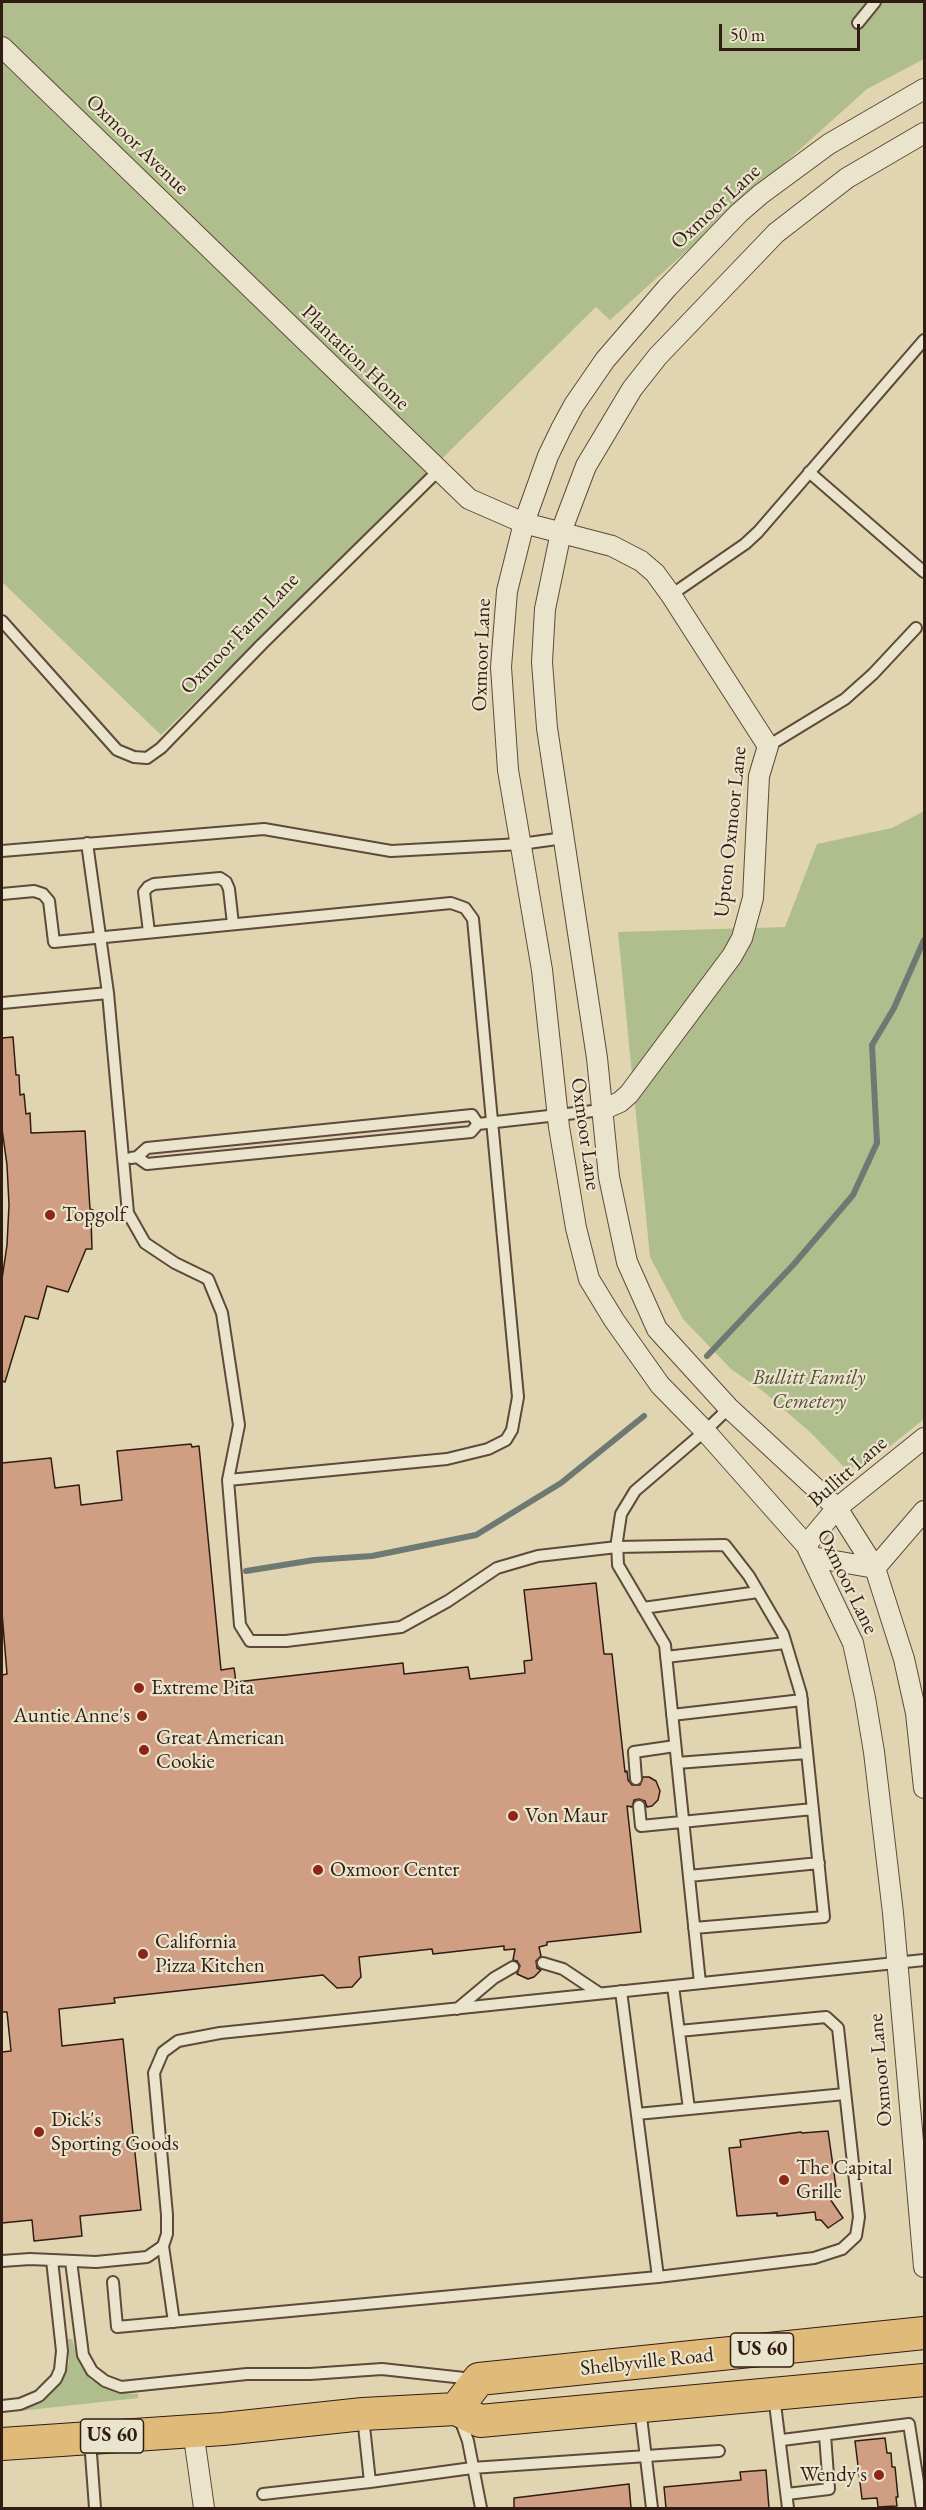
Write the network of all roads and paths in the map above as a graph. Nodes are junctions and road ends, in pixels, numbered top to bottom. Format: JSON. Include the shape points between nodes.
{"nodes":[{"id":1,"x":874,"y":2,"type":"edge"},
{"id":2,"x":858,"y":23,"type":"dead end"},
{"id":3,"x":2,"y":47,"type":"edge"},
{"id":4,"x":924,"y":89,"type":"edge"},
{"id":5,"x":924,"y":133,"type":"edge"},
{"id":6,"x":239,"y":278,"type":"joint"},
{"id":7,"x":924,"y":340,"type":"edge"},
{"id":8,"x":439,"y":470,"type":"junction"},
{"id":9,"x":809,"y":472,"type":"junction"},
{"id":10,"x":524,"y":523,"type":"junction"},
{"id":11,"x":561,"y":532,"type":"junction"},
{"id":12,"x":924,"y":572,"type":"edge"},
{"id":13,"x":671,"y":595,"type":"junction"},
{"id":14,"x":2,"y":621,"type":"edge"},
{"id":15,"x":920,"y":627,"type":"edge"},
{"id":16,"x":768,"y":746,"type":"junction"},
{"id":17,"x":564,"y":838,"type":"junction"},
{"id":18,"x":87,"y":843,"type":"junction"},
{"id":19,"x":521,"y":844,"type":"junction"},
{"id":20,"x":2,"y":851,"type":"edge"},
{"id":21,"x":2,"y":894,"type":"edge"},
{"id":22,"x":233,"y":924,"type":"junction"},
{"id":23,"x":149,"y":932,"type":"junction"},
{"id":24,"x":100,"y":937,"type":"junction"},
{"id":25,"x":108,"y":993,"type":"junction"},
{"id":26,"x":2,"y":1003,"type":"edge"},
{"id":27,"x":602,"y":1110,"type":"junction"},
{"id":28,"x":557,"y":1115,"type":"junction"},
{"id":29,"x":491,"y":1123,"type":"junction"},
{"id":30,"x":478,"y":1124,"type":"junction"},
{"id":31,"x":137,"y":1157,"type":"junction"},
{"id":32,"x":123,"y":1159,"type":"junction"},
{"id":33,"x":729,"y":1408,"type":"junction"},
{"id":34,"x":705,"y":1431,"type":"junction"},
{"id":35,"x":924,"y":1438,"type":"edge"},
{"id":36,"x":228,"y":1480,"type":"junction"},
{"id":37,"x":837,"y":1508,"type":"junction"},
{"id":38,"x":924,"y":1510,"type":"edge"},
{"id":39,"x":617,"y":1547,"type":"junction"},
{"id":40,"x":809,"y":1551,"type":"junction"},
{"id":41,"x":875,"y":1568,"type":"junction"},
{"id":42,"x":758,"y":1592,"type":"junction"},
{"id":43,"x":643,"y":1608,"type":"junction"},
{"id":44,"x":785,"y":1643,"type":"junction"},
{"id":45,"x":666,"y":1658,"type":"junction"},
{"id":46,"x":802,"y":1700,"type":"junction"},
{"id":47,"x":672,"y":1715,"type":"junction"},
{"id":48,"x":675,"y":1746,"type":"junction"},
{"id":49,"x":922,"y":1747,"type":"edge"},
{"id":50,"x":807,"y":1753,"type":"junction"},
{"id":51,"x":677,"y":1763,"type":"junction"},
{"id":52,"x":636,"y":1779,"type":"dead end"},
{"id":53,"x":924,"y":1788,"type":"edge"},
{"id":54,"x":639,"y":1806,"type":"dead end"},
{"id":55,"x":813,"y":1809,"type":"junction"},
{"id":56,"x":683,"y":1821,"type":"junction"},
{"id":57,"x":819,"y":1863,"type":"junction"},
{"id":58,"x":689,"y":1876,"type":"junction"},
{"id":59,"x":694,"y":1928,"type":"junction"},
{"id":60,"x":924,"y":1960,"type":"edge"},
{"id":61,"x":543,"y":1963,"type":"dead end"},
{"id":62,"x":896,"y":1963,"type":"junction"},
{"id":63,"x":513,"y":1967,"type":"dead end"},
{"id":64,"x":700,"y":1983,"type":"junction"},
{"id":65,"x":673,"y":1986,"type":"junction"},
{"id":66,"x":621,"y":1991,"type":"junction"},
{"id":67,"x":599,"y":1993,"type":"junction"},
{"id":68,"x":457,"y":2008,"type":"junction"},
{"id":69,"x":679,"y":2031,"type":"junction"},
{"id":70,"x":845,"y":2094,"type":"junction"},
{"id":71,"x":688,"y":2109,"type":"junction"},
{"id":72,"x":637,"y":2114,"type":"junction"},
{"id":73,"x":163,"y":2246,"type":"junction"},
{"id":74,"x":52,"y":2260,"type":"junction"},
{"id":75,"x":2,"y":2261,"type":"edge"},
{"id":76,"x":71,"y":2261,"type":"junction"},
{"id":77,"x":924,"y":2267,"type":"edge"},
{"id":78,"x":658,"y":2277,"type":"junction"},
{"id":79,"x":113,"y":2282,"type":"dead end"},
{"id":80,"x":174,"y":2322,"type":"junction"},
{"id":81,"x":924,"y":2333,"type":"edge"},
{"id":82,"x":479,"y":2379,"type":"junction"},
{"id":83,"x":924,"y":2380,"type":"edge"},
{"id":84,"x":774,"y":2394,"type":"junction"},
{"id":85,"x":2,"y":2406,"type":"edge"},
{"id":86,"x":640,"y":2407,"type":"junction"},
{"id":87,"x":456,"y":2409,"type":"junction"},
{"id":88,"x":363,"y":2414,"type":"junction"},
{"id":89,"x":193,"y":2430,"type":"junction"},
{"id":90,"x":825,"y":2434,"type":"junction"},
{"id":91,"x":90,"y":2438,"type":"junction"},
{"id":92,"x":782,"y":2440,"type":"junction"},
{"id":93,"x":2,"y":2444,"type":"edge"},
{"id":94,"x":719,"y":2451,"type":"dead end"},
{"id":95,"x":647,"y":2457,"type":"junction"},
{"id":96,"x":472,"y":2468,"type":"junction"},
{"id":97,"x":370,"y":2482,"type":"junction"},
{"id":98,"x":263,"y":2494,"type":"dead end"},
{"id":99,"x":787,"y":2494,"type":"junction"},
{"id":100,"x":95,"y":2508,"type":"edge"},
{"id":101,"x":204,"y":2508,"type":"edge"},
{"id":102,"x":481,"y":2508,"type":"edge"},
{"id":103,"x":652,"y":2508,"type":"edge"},
{"id":104,"x":788,"y":2508,"type":"edge"},
{"id":105,"x":922,"y":2508,"type":"edge"}],
"edges":[{"from":1,"to":2,"type":"lane"},
{"from":3,"to":6,"type":"street","name":"Oxmoor Avenue"},
{"from":4,"to":10,"type":"street","name":"Oxmoor Lane","via":[[852,129],[783,176],[739,213],[667,288],[605,360],[574,405],[548,456]]},
{"from":5,"to":11,"type":"street","name":"Oxmoor Lane","via":[[847,178],[799,213],[753,255],[658,356],[596,447]]},
{"from":6,"to":8,"type":"street","name":"Plantation Home"},
{"from":7,"to":9,"type":"lane"},
{"from":8,"to":10,"type":"street","via":[[469,500]]},
{"from":8,"to":14,"type":"lane","name":"Oxmoor Farm Lane","via":[[147,758],[117,750]]},
{"from":9,"to":12,"type":"lane"},
{"from":9,"to":13,"type":"lane","via":[[745,544]]},
{"from":10,"to":11,"type":"street","name":"Upton Oxmoor Lane"},
{"from":10,"to":19,"type":"street","name":"Oxmoor Lane","via":[[507,591],[501,666],[508,770]]},
{"from":11,"to":13,"type":"street","name":"Upton Oxmoor Lane","via":[[628,552],[655,573]]},
{"from":11,"to":17,"type":"street","name":"Oxmoor Lane","via":[[545,609],[542,662],[546,719]]},
{"from":13,"to":16,"type":"street","name":"Upton Oxmoor Lane"},
{"from":15,"to":16,"type":"lane","via":[[845,699]]},
{"from":16,"to":27,"type":"street","name":"Upton Oxmoor Lane","via":[[759,776],[753,898],[742,938],[629,1094]]},
{"from":17,"to":19,"type":"lane"},
{"from":17,"to":27,"type":"street","name":"Oxmoor Lane"},
{"from":18,"to":19,"type":"lane","via":[[264,829],[391,851]]},
{"from":18,"to":20,"type":"lane"},
{"from":18,"to":24,"type":"lane"},
{"from":19,"to":28,"type":"street","name":"Oxmoor Lane","via":[[542,970]]},
{"from":21,"to":24,"type":"lane","via":[[43,894],[49,901],[54,942]]},
{"from":22,"to":23,"type":"lane"},
{"from":22,"to":23,"type":"lane","via":[[229,889],[220,878],[154,884],[144,892]]},
{"from":22,"to":29,"type":"lane","via":[[451,903],[465,908],[473,919]]},
{"from":23,"to":24,"type":"lane"},
{"from":24,"to":25,"type":"lane"},
{"from":25,"to":26,"type":"lane"},
{"from":25,"to":32,"type":"lane"},
{"from":27,"to":28,"type":"lane"},
{"from":27,"to":33,"type":"street","name":"Oxmoor Lane","via":[[609,1177],[627,1262],[657,1329]]},
{"from":28,"to":29,"type":"lane"},
{"from":28,"to":34,"type":"street","name":"Oxmoor Lane","via":[[569,1194],[589,1279],[660,1385]]},
{"from":29,"to":30,"type":"lane"},
{"from":29,"to":36,"type":"lane","via":[[518,1397],[515,1419],[506,1440],[488,1449],[447,1459]]},
{"from":30,"to":31,"type":"lane","via":[[471,1132],[147,1164]]},
{"from":30,"to":31,"type":"lane","via":[[472,1115],[449,1117],[147,1148]]},
{"from":31,"to":32,"type":"lane"},
{"from":32,"to":36,"type":"lane","via":[[129,1213],[145,1243],[208,1279],[222,1314],[239,1425]]},
{"from":33,"to":34,"type":"lane"},
{"from":33,"to":37,"type":"street","name":"Oxmoor Lane"},
{"from":34,"to":39,"type":"lane","via":[[635,1491],[621,1514]]},
{"from":34,"to":40,"type":"street","name":"Oxmoor Lane"},
{"from":35,"to":37,"type":"street","name":"Bullitt Lane"},
{"from":36,"to":39,"type":"lane","via":[[240,1625],[250,1641],[286,1641],[401,1627],[497,1568],[538,1556]]},
{"from":37,"to":40,"type":"street","name":"Bullitt Lane"},
{"from":37,"to":41,"type":"street","name":"Oxmoor Lane"},
{"from":38,"to":41,"type":"street"},
{"from":39,"to":42,"type":"lane","via":[[725,1545]]},
{"from":39,"to":43,"type":"lane","via":[[618,1565]]},
{"from":40,"to":41,"type":"street"},
{"from":40,"to":62,"type":"street","name":"Oxmoor Lane","via":[[853,1643],[865,1698]]},
{"from":41,"to":49,"type":"street","name":"Oxmoor Lane","via":[[904,1659]]},
{"from":42,"to":43,"type":"lane"},
{"from":42,"to":44,"type":"lane"},
{"from":43,"to":45,"type":"lane","via":[[665,1645]]},
{"from":44,"to":45,"type":"lane"},
{"from":44,"to":46,"type":"lane"},
{"from":45,"to":47,"type":"lane"},
{"from":46,"to":47,"type":"lane"},
{"from":46,"to":50,"type":"lane"},
{"from":47,"to":48,"type":"lane"},
{"from":48,"to":51,"type":"lane"},
{"from":48,"to":52,"type":"lane","via":[[634,1752]]},
{"from":49,"to":53,"type":"street","name":"Oxmoor Lane"},
{"from":50,"to":51,"type":"lane"},
{"from":50,"to":55,"type":"lane"},
{"from":51,"to":56,"type":"lane"},
{"from":54,"to":56,"type":"lane","via":[[641,1826]]},
{"from":55,"to":56,"type":"lane"},
{"from":55,"to":57,"type":"lane"},
{"from":56,"to":58,"type":"lane"},
{"from":57,"to":58,"type":"lane"},
{"from":57,"to":59,"type":"lane","via":[[824,1917]]},
{"from":58,"to":59,"type":"lane"},
{"from":59,"to":64,"type":"lane"},
{"from":60,"to":62,"type":"lane"},
{"from":61,"to":67,"type":"lane","via":[[563,1969]]},
{"from":62,"to":64,"type":"lane"},
{"from":62,"to":77,"type":"street","name":"Oxmoor Lane"},
{"from":63,"to":68,"type":"lane"},
{"from":64,"to":65,"type":"lane"},
{"from":65,"to":66,"type":"lane"},
{"from":65,"to":69,"type":"lane"},
{"from":66,"to":67,"type":"lane"},
{"from":66,"to":72,"type":"lane"},
{"from":67,"to":68,"type":"lane"},
{"from":68,"to":73,"type":"lane","via":[[206,2035],[178,2041],[167,2048],[154,2073],[168,2224]]},
{"from":69,"to":70,"type":"lane","via":[[826,2017],[837,2028]]},
{"from":69,"to":71,"type":"lane"},
{"from":70,"to":71,"type":"lane"},
{"from":70,"to":78,"type":"lane","via":[[859,2217],[856,2236],[842,2249],[814,2258]]},
{"from":71,"to":72,"type":"lane"},
{"from":72,"to":78,"type":"lane"},
{"from":73,"to":76,"type":"lane","via":[[147,2257]]},
{"from":73,"to":80,"type":"lane"},
{"from":74,"to":75,"type":"lane"},
{"from":74,"to":76,"type":"lane"},
{"from":74,"to":85,"type":"lane","via":[[62,2351],[60,2370],[39,2396]]},
{"from":76,"to":82,"type":"lane","via":[[83,2355],[92,2371],[121,2387],[247,2374],[382,2369]]},
{"from":78,"to":80,"type":"lane"},
{"from":79,"to":80,"type":"lane","via":[[117,2327]]},
{"from":81,"to":82,"type":"main road","name":"Shelbyville Road","number":"US 60"},
{"from":82,"to":87,"type":"main road"},
{"from":83,"to":84,"type":"main road","name":"Shelbyville Road","number":"US 60"},
{"from":84,"to":86,"type":"main road","name":"Shelbyville Road","number":"US 60"},
{"from":84,"to":92,"type":"lane"},
{"from":86,"to":87,"type":"main road","name":"Shelbyville Road","number":"US 60","via":[[480,2421]]},
{"from":86,"to":95,"type":"lane"},
{"from":87,"to":88,"type":"main road","name":"Shelbyville Road","number":"US 60"},
{"from":87,"to":96,"type":"lane","via":[[468,2441]]},
{"from":88,"to":89,"type":"main road","name":"Shelbyville Road","number":"US 60"},
{"from":88,"to":97,"type":"lane"},
{"from":89,"to":91,"type":"main road","name":"Shelbyville Road","number":"US 60"},
{"from":89,"to":101,"type":"street"},
{"from":90,"to":92,"type":"lane"},
{"from":90,"to":99,"type":"lane","via":[[830,2489]]},
{"from":90,"to":105,"type":"lane","via":[[909,2424]]},
{"from":91,"to":93,"type":"main road","name":"Shelbyville Road","number":"US 60"},
{"from":91,"to":100,"type":"lane"},
{"from":92,"to":99,"type":"lane"},
{"from":94,"to":95,"type":"lane"},
{"from":95,"to":96,"type":"lane"},
{"from":95,"to":103,"type":"lane"},
{"from":96,"to":97,"type":"lane"},
{"from":96,"to":102,"type":"lane"},
{"from":97,"to":98,"type":"lane"},
{"from":99,"to":104,"type":"lane"}]}
